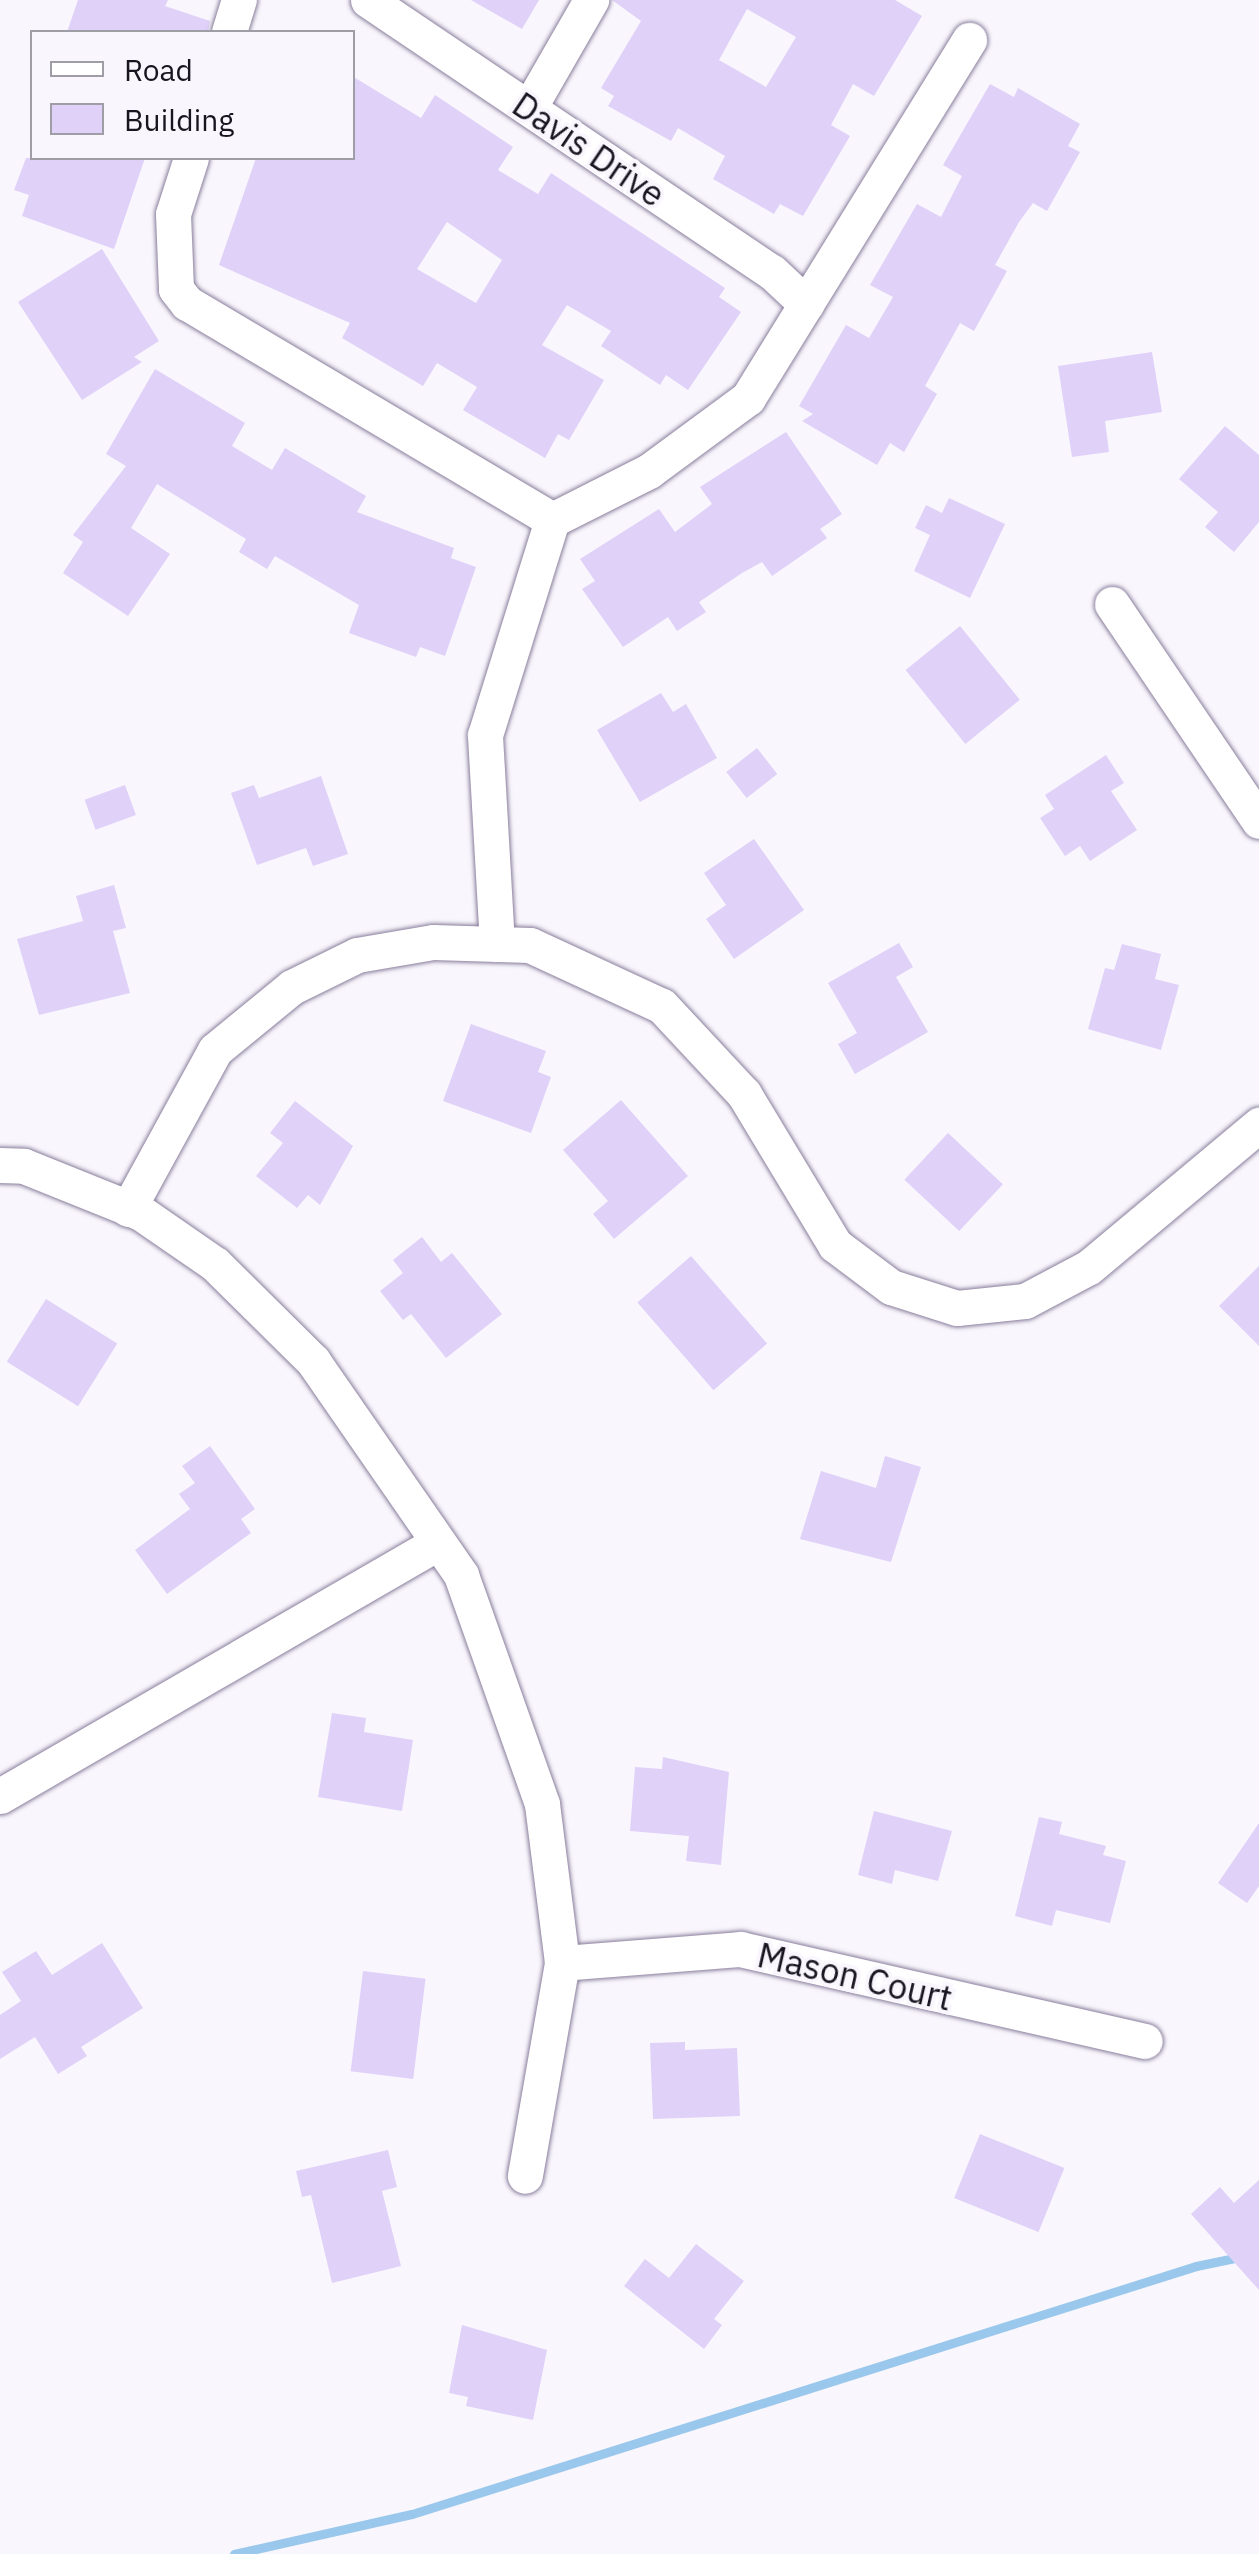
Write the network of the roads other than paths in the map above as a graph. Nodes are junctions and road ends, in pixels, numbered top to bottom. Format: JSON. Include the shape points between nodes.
{"nodes":[{"id":1,"x":239,"y":0,"type":"edge"},
{"id":2,"x":368,"y":0,"type":"edge"},
{"id":3,"x":591,"y":0,"type":"edge"},
{"id":4,"x":230,"y":30,"type":"edge"},
{"id":5,"x":969,"y":40,"type":"dead end"},
{"id":6,"x":529,"y":108,"type":"junction"},
{"id":7,"x":190,"y":160,"type":"edge"},
{"id":8,"x":806,"y":304,"type":"junction"},
{"id":9,"x":552,"y":520,"type":"junction"},
{"id":10,"x":1112,"y":604,"type":"dead end"},
{"id":11,"x":1259,"y":821,"type":"edge"},
{"id":12,"x":497,"y":944,"type":"junction"},
{"id":13,"x":1259,"y":1125,"type":"edge"},
{"id":14,"x":0,"y":1165,"type":"edge"},
{"id":15,"x":128,"y":1208,"type":"junction"},
{"id":16,"x":434,"y":1544,"type":"junction"},
{"id":17,"x":0,"y":1796,"type":"edge"},
{"id":18,"x":562,"y":1963,"type":"junction"},
{"id":19,"x":1145,"y":2041,"type":"dead end"},
{"id":20,"x":524,"y":2176,"type":"dead end"}],
"edges":[{"from":1,"to":4,"type":"street"},
{"from":2,"to":6,"type":"street","name":"Davis Drive"},
{"from":3,"to":6,"type":"street"},
{"from":5,"to":8,"type":"street"},
{"from":6,"to":8,"type":"street","name":"Davis Drive","via":[[772,272]]},
{"from":7,"to":9,"type":"street","via":[[173,214],[176,288],[187,303]]},
{"from":8,"to":9,"type":"street","via":[[748,398],[649,471]]},
{"from":9,"to":12,"type":"street","via":[[485,735]]},
{"from":10,"to":11,"type":"street"},
{"from":12,"to":13,"type":"street","via":[[530,944],[662,1006],[744,1094],[835,1246],[891,1287],[957,1308],[1025,1302],[1089,1267]]},
{"from":12,"to":15,"type":"street","via":[[433,942],[357,955],[292,987],[216,1050]]},
{"from":14,"to":15,"type":"street","via":[[24,1166]]},
{"from":15,"to":16,"type":"street","via":[[215,1264],[313,1361]]},
{"from":16,"to":17,"type":"street"},
{"from":16,"to":18,"type":"street","via":[[461,1574],[542,1804]]},
{"from":18,"to":19,"type":"street","name":"Mason Court","via":[[740,1949]]},
{"from":18,"to":20,"type":"street"}]}
